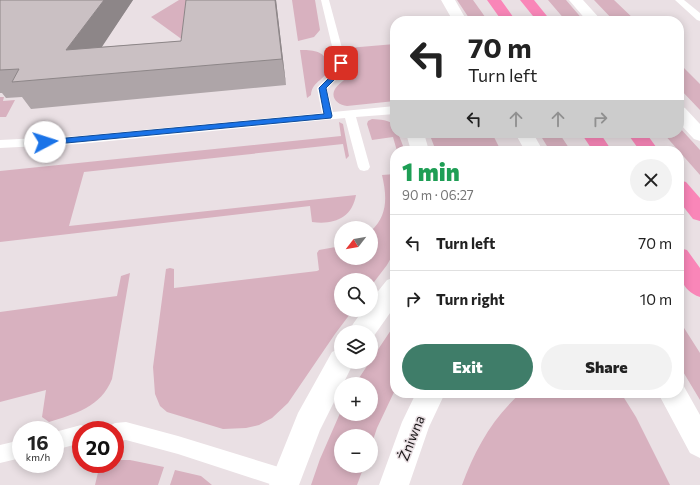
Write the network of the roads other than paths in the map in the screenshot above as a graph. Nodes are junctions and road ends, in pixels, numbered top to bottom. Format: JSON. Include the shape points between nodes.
{"nodes":[{"id":1,"x":325,"y":0,"type":"edge"},
{"id":2,"x":448,"y":0,"type":"edge"},
{"id":3,"x":494,"y":0,"type":"edge"},
{"id":4,"x":527,"y":0,"type":"edge"},
{"id":5,"x":576,"y":0,"type":"edge"},
{"id":6,"x":679,"y":0,"type":"edge"},
{"id":7,"x":457,"y":16,"type":"edge"},
{"id":8,"x":505,"y":16,"type":"edge"},
{"id":9,"x":540,"y":16,"type":"edge"},
{"id":10,"x":590,"y":16,"type":"edge"},
{"id":11,"x":700,"y":18,"type":"edge"},
{"id":12,"x":390,"y":110,"type":"edge"},
{"id":13,"x":349,"y":114,"type":"junction"},
{"id":14,"x":328,"y":116,"type":"junction"},
{"id":15,"x":684,"y":117,"type":"edge"},
{"id":16,"x":700,"y":135,"type":"edge"},
{"id":17,"x":640,"y":138,"type":"edge"},
{"id":18,"x":0,"y":144,"type":"edge"},
{"id":19,"x":646,"y":146,"type":"edge"},
{"id":20,"x":364,"y":167,"type":"dead end"},
{"id":21,"x":684,"y":193,"type":"edge"},
{"id":22,"x":700,"y":213,"type":"edge"},
{"id":23,"x":684,"y":264,"type":"edge"},
{"id":24,"x":700,"y":287,"type":"edge"},
{"id":25,"x":390,"y":294,"type":"edge"},
{"id":26,"x":367,"y":325,"type":"edge"},
{"id":27,"x":337,"y":369,"type":"edge"},
{"id":28,"x":428,"y":398,"type":"edge"},
{"id":29,"x":675,"y":398,"type":"edge"},
{"id":30,"x":124,"y":431,"type":"edge"},
{"id":31,"x":700,"y":443,"type":"edge"},
{"id":32,"x":12,"y":451,"type":"edge"},
{"id":33,"x":0,"y":454,"type":"edge"},
{"id":34,"x":285,"y":482,"type":"edge"},
{"id":35,"x":394,"y":485,"type":"edge"}],
"edges":[{"from":1,"to":14,"type":"lane","via":[[341,63],[340,70],[322,88]]},
{"from":2,"to":7,"type":"street"},
{"from":3,"to":8,"type":"highway"},
{"from":4,"to":9,"type":"highway"},
{"from":5,"to":10,"type":"street"},
{"from":6,"to":11,"type":"lane"},
{"from":12,"to":13,"type":"lane"},
{"from":13,"to":14,"type":"lane"},
{"from":13,"to":20,"type":"lane"},
{"from":14,"to":18,"type":"lane","via":[[78,140]]},
{"from":15,"to":16,"type":"street"},
{"from":17,"to":19,"type":"highway"},
{"from":21,"to":22,"type":"highway"},
{"from":23,"to":24,"type":"highway"},
{"from":25,"to":26,"type":"street"},
{"from":27,"to":34,"type":"street","via":[[308,423]]},
{"from":28,"to":35,"type":"street","name":"Żniwna","via":[[416,422]]},
{"from":29,"to":31,"type":"street"},
{"from":30,"to":34,"type":"lane","via":[[178,445]]},
{"from":32,"to":33,"type":"lane"}]}
